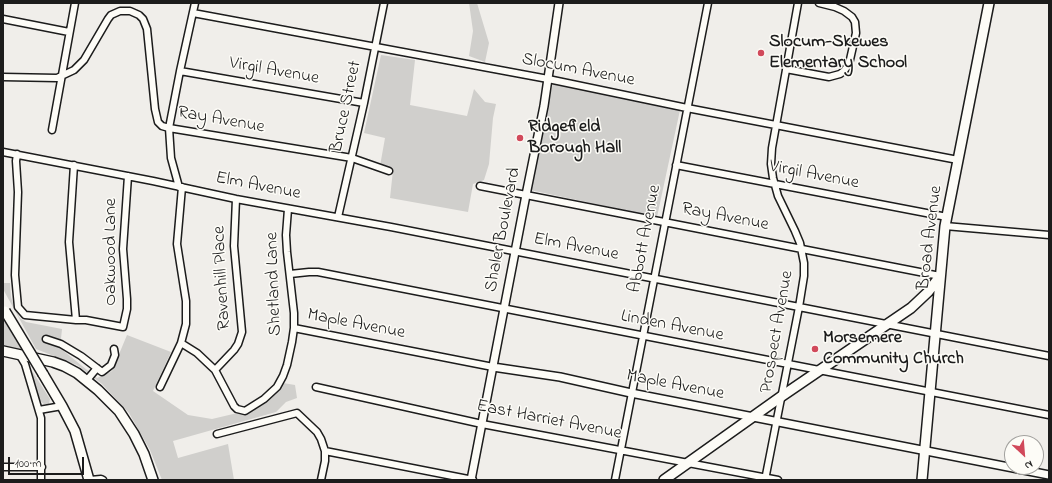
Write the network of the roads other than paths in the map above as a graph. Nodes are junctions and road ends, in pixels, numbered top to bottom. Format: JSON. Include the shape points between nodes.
{"nodes":[{"id":1,"x":75,"y":3,"type":"edge"},
{"id":2,"x":195,"y":3,"type":"edge"},
{"id":3,"x":384,"y":3,"type":"edge"},
{"id":4,"x":559,"y":3,"type":"edge"},
{"id":5,"x":708,"y":3,"type":"edge"},
{"id":6,"x":798,"y":3,"type":"edge"},
{"id":7,"x":819,"y":3,"type":"edge"},
{"id":8,"x":989,"y":3,"type":"edge"},
{"id":9,"x":193,"y":12,"type":"junction"},
{"id":10,"x":3,"y":19,"type":"edge"},
{"id":11,"x":70,"y":32,"type":"junction"},
{"id":12,"x":375,"y":47,"type":"junction"},
{"id":13,"x":786,"y":69,"type":"junction"},
{"id":14,"x":180,"y":71,"type":"junction"},
{"id":15,"x":61,"y":76,"type":"junction"},
{"id":16,"x":3,"y":77,"type":"edge"},
{"id":17,"x":548,"y":80,"type":"junction"},
{"id":18,"x":364,"y":103,"type":"junction"},
{"id":19,"x":687,"y":108,"type":"junction"},
{"id":20,"x":776,"y":125,"type":"junction"},
{"id":21,"x":169,"y":128,"type":"junction"},
{"id":22,"x":52,"y":130,"type":"dead end"},
{"id":23,"x":3,"y":152,"type":"edge"},
{"id":24,"x":17,"y":154,"type":"junction"},
{"id":25,"x":352,"y":158,"type":"junction"},
{"id":26,"x":958,"y":160,"type":"junction"},
{"id":27,"x":74,"y":165,"type":"junction"},
{"id":28,"x":676,"y":165,"type":"junction"},
{"id":29,"x":388,"y":171,"type":"dead end"},
{"id":30,"x":128,"y":176,"type":"junction"},
{"id":31,"x":774,"y":184,"type":"junction"},
{"id":32,"x":480,"y":186,"type":"dead end"},
{"id":33,"x":180,"y":187,"type":"junction"},
{"id":34,"x":526,"y":195,"type":"junction"},
{"id":35,"x":236,"y":199,"type":"junction"},
{"id":36,"x":288,"y":209,"type":"junction"},
{"id":37,"x":338,"y":217,"type":"junction"},
{"id":38,"x":665,"y":222,"type":"junction"},
{"id":39,"x":946,"y":222,"type":"junction"},
{"id":40,"x":1049,"y":236,"type":"edge"},
{"id":41,"x":802,"y":249,"type":"junction"},
{"id":42,"x":516,"y":252,"type":"junction"},
{"id":43,"x":290,"y":274,"type":"junction"},
{"id":44,"x":940,"y":276,"type":"junction"},
{"id":45,"x":654,"y":279,"type":"junction"},
{"id":46,"x":799,"y":307,"type":"junction"},
{"id":47,"x":4,"y":309,"type":"edge"},
{"id":48,"x":504,"y":309,"type":"junction"},
{"id":49,"x":76,"y":320,"type":"junction"},
{"id":50,"x":887,"y":325,"type":"junction"},
{"id":51,"x":294,"y":328,"type":"junction"},
{"id":52,"x":936,"y":334,"type":"junction"},
{"id":53,"x":643,"y":336,"type":"junction"},
{"id":54,"x":46,"y":339,"type":"dead end"},
{"id":55,"x":180,"y":343,"type":"junction"},
{"id":56,"x":114,"y":349,"type":"dead end"},
{"id":57,"x":3,"y":351,"type":"edge"},
{"id":58,"x":19,"y":354,"type":"junction"},
{"id":59,"x":1049,"y":356,"type":"edge"},
{"id":60,"x":788,"y":364,"type":"junction"},
{"id":61,"x":493,"y":367,"type":"junction"},
{"id":62,"x":99,"y":370,"type":"junction"},
{"id":63,"x":215,"y":370,"type":"junction"},
{"id":64,"x":819,"y":371,"type":"junction"},
{"id":65,"x":87,"y":380,"type":"junction"},
{"id":66,"x":316,"y":386,"type":"dead end"},
{"id":67,"x":160,"y":387,"type":"dead end"},
{"id":68,"x":930,"y":392,"type":"junction"},
{"id":69,"x":631,"y":393,"type":"junction"},
{"id":70,"x":782,"y":396,"type":"junction"},
{"id":71,"x":62,"y":406,"type":"junction"},
{"id":72,"x":39,"y":410,"type":"junction"},
{"id":73,"x":1049,"y":415,"type":"edge"},
{"id":74,"x":753,"y":417,"type":"junction"},
{"id":75,"x":777,"y":422,"type":"junction"},
{"id":76,"x":482,"y":424,"type":"junction"},
{"id":77,"x":216,"y":434,"type":"dead end"},
{"id":78,"x":924,"y":450,"type":"junction"},
{"id":79,"x":325,"y":451,"type":"junction"},
{"id":80,"x":621,"y":451,"type":"junction"},
{"id":81,"x":688,"y":464,"type":"junction"},
{"id":82,"x":42,"y":467,"type":"junction"},
{"id":83,"x":3,"y":468,"type":"edge"},
{"id":84,"x":1049,"y":475,"type":"edge"},
{"id":85,"x":765,"y":479,"type":"edge"},
{"id":86,"x":42,"y":480,"type":"edge"},
{"id":87,"x":90,"y":480,"type":"edge"},
{"id":88,"x":103,"y":480,"type":"edge"},
{"id":89,"x":153,"y":480,"type":"edge"},
{"id":90,"x":321,"y":480,"type":"edge"},
{"id":91,"x":472,"y":480,"type":"edge"},
{"id":92,"x":615,"y":480,"type":"edge"},
{"id":93,"x":664,"y":480,"type":"edge"},
{"id":94,"x":778,"y":480,"type":"edge"},
{"id":95,"x":922,"y":480,"type":"edge"}],
"edges":[{"from":1,"to":11,"type":"street"},
{"from":2,"to":9,"type":"street"},
{"from":3,"to":12,"type":"street","name":"Bruce Street"},
{"from":4,"to":17,"type":"street","name":"Shaler Boulevard"},
{"from":5,"to":19,"type":"street","name":"Abbott Avenue"},
{"from":6,"to":13,"type":"street","name":"Prospect Avenue"},
{"from":7,"to":13,"type":"street","via":[[844,11],[855,22],[856,33],[847,68],[840,74],[829,77]]},
{"from":8,"to":26,"type":"main road","name":"Broad Avenue"},
{"from":9,"to":12,"type":"street","name":"Slocum Avenue"},
{"from":9,"to":14,"type":"street"},
{"from":10,"to":11,"type":"street"},
{"from":11,"to":15,"type":"street"},
{"from":12,"to":17,"type":"street","name":"Slocum Avenue"},
{"from":12,"to":18,"type":"street","name":"Bruce Street"},
{"from":13,"to":20,"type":"street","name":"Prospect Avenue"},
{"from":14,"to":18,"type":"street","name":"Virgil Avenue"},
{"from":14,"to":21,"type":"street"},
{"from":15,"to":16,"type":"street","name":"Ray Avenue"},
{"from":15,"to":21,"type":"street","name":"Ray Avenue","via":[[74,70],[84,60],[111,15],[125,10],[134,12],[143,19],[148,29],[156,117],[162,126]]},
{"from":15,"to":22,"type":"street"},
{"from":17,"to":19,"type":"street","name":"Slocum Avenue"},
{"from":17,"to":34,"type":"street","name":"Shaler Boulevard"},
{"from":18,"to":25,"type":"street","name":"Bruce Street"},
{"from":19,"to":20,"type":"street","name":"Slocum Avenue"},
{"from":19,"to":28,"type":"street","name":"Abbott Avenue"},
{"from":20,"to":26,"type":"street","name":"Slocum Avenue"},
{"from":20,"to":31,"type":"street","name":"Prospect Avenue","via":[[771,161]]},
{"from":21,"to":25,"type":"street","name":"Ray Avenue"},
{"from":21,"to":33,"type":"street","via":[[170,158]]},
{"from":23,"to":24,"type":"street","name":"Elm Avenue"},
{"from":24,"to":27,"type":"street","name":"Elm Avenue"},
{"from":24,"to":49,"type":"street","via":[[15,275],[18,307],[25,315]]},
{"from":25,"to":29,"type":"street","name":"Ray Avenue"},
{"from":25,"to":37,"type":"street","name":"Bruce Street"},
{"from":26,"to":39,"type":"main road","name":"Broad Avenue"},
{"from":27,"to":30,"type":"street","name":"Elm Avenue"},
{"from":27,"to":49,"type":"street","via":[[69,242]]},
{"from":28,"to":31,"type":"street","name":"Virgil Avenue"},
{"from":28,"to":38,"type":"street","name":"Abbott Avenue"},
{"from":30,"to":33,"type":"street","name":"Elm Avenue"},
{"from":30,"to":49,"type":"street","name":"Oakwood Lane","via":[[123,242],[127,309],[123,327]]},
{"from":31,"to":39,"type":"street","name":"Virgil Avenue"},
{"from":31,"to":41,"type":"street","name":"Prospect Avenue"},
{"from":32,"to":34,"type":"street","name":"Ray Avenue"},
{"from":33,"to":35,"type":"street","name":"Elm Avenue"},
{"from":33,"to":55,"type":"street","via":[[177,244],[187,312]]},
{"from":34,"to":38,"type":"street","name":"Ray Avenue"},
{"from":34,"to":42,"type":"street","name":"Shaler Boulevard"},
{"from":35,"to":36,"type":"street","name":"Elm Avenue"},
{"from":35,"to":63,"type":"street","name":"Ravenhill Place","via":[[234,246],[242,332],[234,350]]},
{"from":36,"to":37,"type":"street","name":"Elm Avenue"},
{"from":36,"to":43,"type":"street","name":"Shetland Lane","via":[[286,235]]},
{"from":37,"to":42,"type":"street","name":"Elm Avenue"},
{"from":38,"to":41,"type":"street","name":"Ray Avenue"},
{"from":38,"to":45,"type":"street","name":"Abbott Avenue"},
{"from":39,"to":40,"type":"street","name":"Virgil Avenue"},
{"from":39,"to":44,"type":"main road","name":"Broad Avenue"},
{"from":41,"to":44,"type":"street","name":"Ray Avenue"},
{"from":41,"to":46,"type":"street","name":"Prospect Avenue","via":[[805,271]]},
{"from":42,"to":45,"type":"street","name":"Elm Avenue"},
{"from":42,"to":48,"type":"street","name":"Shaler Boulevard"},
{"from":43,"to":48,"type":"street","name":"Linden Avenue","via":[[318,272]]},
{"from":43,"to":51,"type":"street","name":"Shetland Lane"},
{"from":44,"to":50,"type":"main road","via":[[921,299]]},
{"from":44,"to":52,"type":"main road","name":"Broad Avenue"},
{"from":45,"to":46,"type":"street","name":"Elm Avenue"},
{"from":45,"to":53,"type":"street","name":"Abbott Avenue"},
{"from":46,"to":50,"type":"street","name":"Elm Avenue"},
{"from":46,"to":60,"type":"street","name":"Prospect Avenue"},
{"from":47,"to":71,"type":"main road","bridge":true},
{"from":48,"to":53,"type":"street","name":"Linden Avenue"},
{"from":48,"to":61,"type":"street","name":"Shaler Boulevard"},
{"from":50,"to":52,"type":"street","name":"Elm Avenue"},
{"from":50,"to":64,"type":"main road"},
{"from":51,"to":61,"type":"street","name":"Maple Avenue"},
{"from":51,"to":63,"type":"street","name":"Shetland Lane","via":[[287,365],[277,387],[245,411],[234,406]]},
{"from":52,"to":59,"type":"street","name":"Elm Avenue"},
{"from":52,"to":68,"type":"main road","name":"Broad Avenue"},
{"from":53,"to":60,"type":"street","name":"Linden Avenue"},
{"from":53,"to":69,"type":"street","name":"Abbott Avenue"},
{"from":54,"to":62,"type":"street","via":[[61,344]]},
{"from":55,"to":63,"type":"street","via":[[197,353]]},
{"from":55,"to":67,"type":"street"},
{"from":56,"to":62,"type":"street","via":[[115,355],[111,365]]},
{"from":57,"to":58,"type":"main road"},
{"from":58,"to":65,"type":"main road","via":[[64,366]]},
{"from":58,"to":72,"type":"street","via":[[25,364]]},
{"from":60,"to":64,"type":"street","name":"Linden Avenue"},
{"from":60,"to":70,"type":"street","name":"Prospect Avenue"},
{"from":61,"to":69,"type":"street","name":"Maple Avenue","via":[[560,377]]},
{"from":61,"to":76,"type":"street","name":"Shaler Boulevard"},
{"from":62,"to":65,"type":"street"},
{"from":64,"to":68,"type":"street","name":"Linden Avenue"},
{"from":64,"to":70,"type":"main road"},
{"from":65,"to":89,"type":"main road","via":[[109,400],[128,424],[141,447]]},
{"from":66,"to":76,"type":"street","name":"East Harriet Avenue"},
{"from":68,"to":73,"type":"street","name":"Linden Avenue"},
{"from":68,"to":78,"type":"main road","name":"Broad Avenue"},
{"from":69,"to":74,"type":"street","name":"Maple Avenue"},
{"from":69,"to":80,"type":"street","name":"Abbott Avenue"},
{"from":70,"to":74,"type":"main road"},
{"from":70,"to":75,"type":"street","name":"Prospect Avenue"},
{"from":71,"to":72,"type":"street"},
{"from":71,"to":87,"type":"main road","via":[[75,431]]},
{"from":72,"to":82,"type":"street"},
{"from":74,"to":75,"type":"street","name":"Maple Avenue"},
{"from":74,"to":81,"type":"main road"},
{"from":75,"to":78,"type":"street","name":"Maple Avenue"},
{"from":75,"to":85,"type":"street","name":"Prospect Avenue"},
{"from":76,"to":80,"type":"street","name":"East Harriet Avenue"},
{"from":76,"to":91,"type":"street","name":"Shaler Boulevard"},
{"from":77,"to":79,"type":"street","via":[[297,413],[317,432]]},
{"from":78,"to":84,"type":"street","name":"Maple Avenue"},
{"from":78,"to":95,"type":"main road","name":"Broad Avenue"},
{"from":79,"to":90,"type":"street"},
{"from":79,"to":91,"type":"street"},
{"from":80,"to":81,"type":"street","name":"East Harriet Avenue"},
{"from":80,"to":92,"type":"street","name":"Abbott Avenue"},
{"from":81,"to":85,"type":"street","name":"East Harriet Avenue"},
{"from":81,"to":93,"type":"main road"},
{"from":82,"to":83,"type":"street"},
{"from":82,"to":86,"type":"street"},
{"from":85,"to":94,"type":"street","name":"East Harriet Avenue"},
{"from":87,"to":88,"type":"street"}]}
